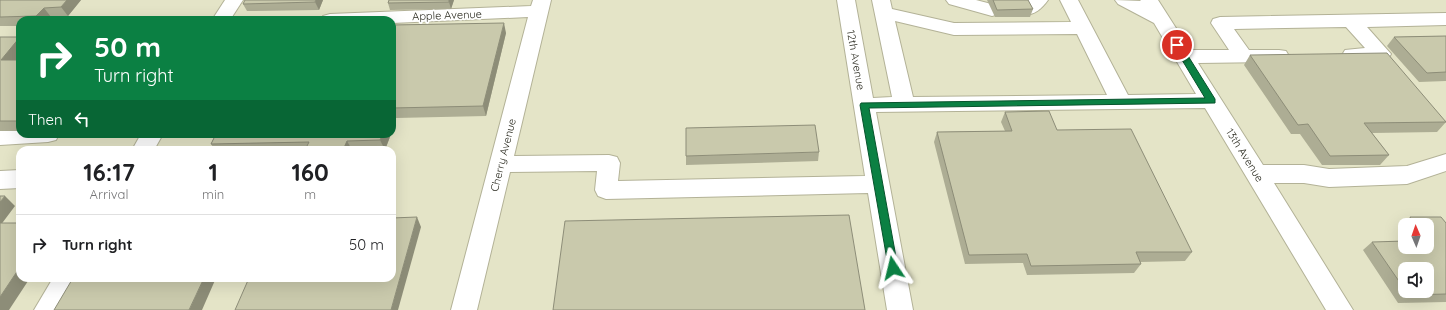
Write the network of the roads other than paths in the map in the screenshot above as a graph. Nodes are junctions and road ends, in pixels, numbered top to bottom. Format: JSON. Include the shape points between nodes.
{"nodes":[{"id":1,"x":234,"y":0,"type":"edge"},
{"id":2,"x":846,"y":0,"type":"edge"},
{"id":3,"x":955,"y":0,"type":"edge"},
{"id":4,"x":1069,"y":0,"type":"edge"},
{"id":5,"x":1124,"y":0,"type":"edge"},
{"id":6,"x":1149,"y":0,"type":"edge"},
{"id":7,"x":541,"y":6,"type":"edge"},
{"id":8,"x":882,"y":6,"type":"edge"},
{"id":9,"x":992,"y":10,"type":"edge"},
{"id":10,"x":224,"y":16,"type":"edge"},
{"id":11,"x":390,"y":16,"type":"edge"},
{"id":12,"x":1446,"y":19,"type":"edge"},
{"id":13,"x":1162,"y":21,"type":"junction"},
{"id":14,"x":1351,"y":21,"type":"junction"},
{"id":15,"x":1083,"y":28,"type":"junction"},
{"id":16,"x":1381,"y":54,"type":"junction"},
{"id":17,"x":1335,"y":55,"type":"edge"},
{"id":18,"x":1243,"y":56,"type":"junction"},
{"id":19,"x":1296,"y":56,"type":"edge"},
{"id":20,"x":1184,"y":57,"type":"junction"},
{"id":21,"x":1396,"y":71,"type":"edge"},
{"id":22,"x":1212,"y":101,"type":"junction"},
{"id":23,"x":1121,"y":102,"type":"junction"},
{"id":24,"x":904,"y":104,"type":"junction"},
{"id":25,"x":864,"y":105,"type":"junction"},
{"id":26,"x":16,"y":136,"type":"edge"},
{"id":27,"x":0,"y":137,"type":"edge"},
{"id":28,"x":1446,"y":162,"type":"edge"},
{"id":29,"x":501,"y":164,"type":"junction"},
{"id":30,"x":1257,"y":174,"type":"junction"},
{"id":31,"x":16,"y":179,"type":"edge"},
{"id":32,"x":0,"y":180,"type":"edge"},
{"id":33,"x":878,"y":184,"type":"junction"},
{"id":34,"x":64,"y":282,"type":"edge"},
{"id":35,"x":47,"y":310,"type":"edge"},
{"id":36,"x":464,"y":310,"type":"edge"},
{"id":37,"x":900,"y":310,"type":"edge"},
{"id":38,"x":1340,"y":310,"type":"edge"}],
"edges":[{"from":1,"to":10,"type":"street"},
{"from":2,"to":25,"type":"street","name":"12th Avenue"},
{"from":3,"to":9,"type":"street"},
{"from":4,"to":15,"type":"street"},
{"from":5,"to":13,"type":"street"},
{"from":6,"to":13,"type":"street","name":"13th Avenue"},
{"from":7,"to":11,"type":"street","name":"Apple Avenue"},
{"from":7,"to":29,"type":"street","name":"Cherry Avenue"},
{"from":8,"to":15,"type":"street","via":[[954,29]]},
{"from":8,"to":24,"type":"street"},
{"from":12,"to":14,"type":"street"},
{"from":13,"to":20,"type":"street","name":"13th Avenue"},
{"from":14,"to":16,"type":"street"},
{"from":14,"to":18,"type":"street","via":[[1220,22]]},
{"from":15,"to":23,"type":"street"},
{"from":16,"to":17,"type":"street"},
{"from":16,"to":21,"type":"street"},
{"from":18,"to":19,"type":"street"},
{"from":18,"to":20,"type":"street"},
{"from":20,"to":22,"type":"street","name":"13th Avenue"},
{"from":22,"to":23,"type":"street"},
{"from":22,"to":30,"type":"street","name":"13th Avenue"},
{"from":23,"to":24,"type":"street"},
{"from":24,"to":25,"type":"street"},
{"from":25,"to":33,"type":"street","name":"12th Avenue"},
{"from":26,"to":27,"type":"street"},
{"from":28,"to":30,"type":"street","via":[[1407,175],[1329,178],[1304,174]]},
{"from":29,"to":33,"type":"street","via":[[609,163],[606,190]]},
{"from":29,"to":36,"type":"street","name":"Cherry Avenue"},
{"from":30,"to":38,"type":"street","name":"13th Avenue"},
{"from":31,"to":32,"type":"street"},
{"from":33,"to":37,"type":"street","name":"12th Avenue"},
{"from":34,"to":35,"type":"street"}]}
